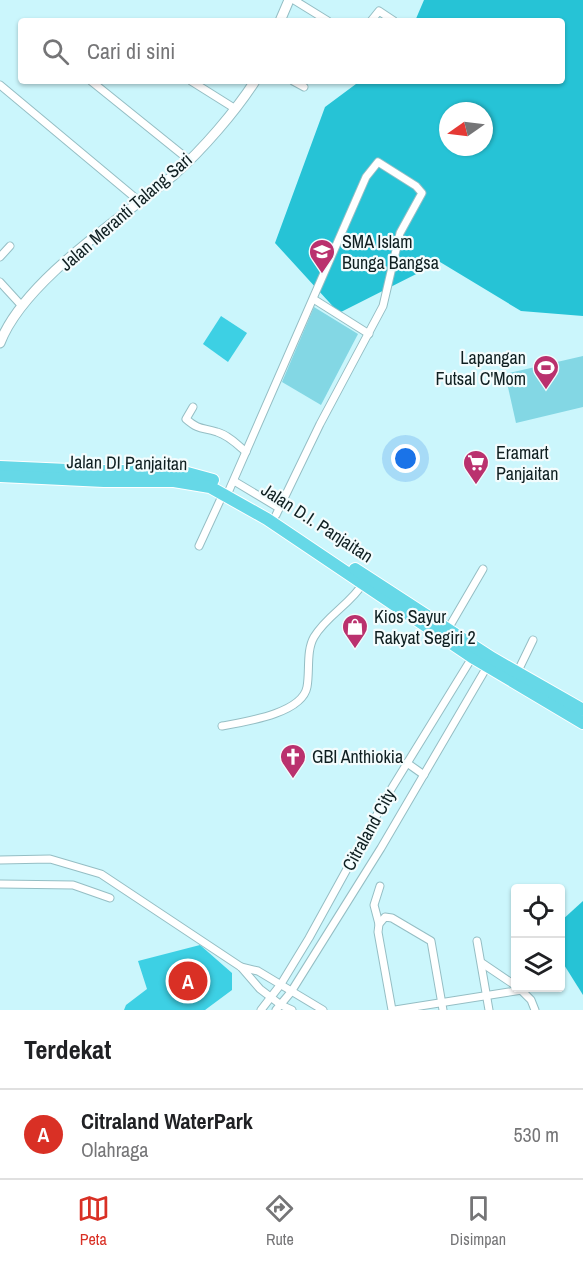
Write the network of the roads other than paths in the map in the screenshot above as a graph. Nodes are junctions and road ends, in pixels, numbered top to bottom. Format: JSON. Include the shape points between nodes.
{"nodes":[{"id":1,"x":289,"y":0,"type":"edge"},
{"id":2,"x":294,"y":0,"type":"edge"},
{"id":3,"x":281,"y":18,"type":"edge"},
{"id":4,"x":323,"y":18,"type":"edge"},
{"id":5,"x":374,"y":18,"type":"edge"},
{"id":6,"x":390,"y":18,"type":"edge"},
{"id":7,"x":95,"y":84,"type":"edge"},
{"id":8,"x":196,"y":84,"type":"edge"},
{"id":9,"x":253,"y":84,"type":"edge"},
{"id":10,"x":298,"y":84,"type":"edge"},
{"id":11,"x":0,"y":85,"type":"edge"},
{"id":12,"x":304,"y":87,"type":"dead end"},
{"id":13,"x":234,"y":108,"type":"junction"},
{"id":14,"x":189,"y":160,"type":"junction"},
{"id":15,"x":139,"y":201,"type":"junction"},
{"id":16,"x":10,"y":246,"type":"dead end"},
{"id":17,"x":0,"y":257,"type":"edge"},
{"id":18,"x":0,"y":282,"type":"edge"},
{"id":19,"x":315,"y":300,"type":"junction"},
{"id":20,"x":21,"y":305,"type":"junction"},
{"id":21,"x":369,"y":334,"type":"junction"},
{"id":22,"x":0,"y":344,"type":"edge"},
{"id":23,"x":194,"y":407,"type":"dead end"},
{"id":24,"x":246,"y":452,"type":"junction"},
{"id":25,"x":0,"y":467,"type":"edge"},
{"id":26,"x":0,"y":476,"type":"edge"},
{"id":27,"x":229,"y":489,"type":"junction"},
{"id":28,"x":278,"y":511,"type":"junction"},
{"id":29,"x":199,"y":546,"type":"dead end"},
{"id":30,"x":483,"y":569,"type":"dead end"},
{"id":31,"x":365,"y":581,"type":"junction"},
{"id":32,"x":448,"y":629,"type":"junction"},
{"id":33,"x":533,"y":640,"type":"dead end"},
{"id":34,"x":474,"y":652,"type":"junction"},
{"id":35,"x":490,"y":662,"type":"junction"},
{"id":36,"x":517,"y":672,"type":"junction"},
{"id":37,"x":583,"y":710,"type":"edge"},
{"id":38,"x":583,"y":723,"type":"edge"},
{"id":39,"x":222,"y":726,"type":"dead end"},
{"id":40,"x":407,"y":763,"type":"junction"},
{"id":41,"x":424,"y":775,"type":"junction"},
{"id":42,"x":0,"y":860,"type":"edge"},
{"id":43,"x":0,"y":884,"type":"edge"},
{"id":44,"x":380,"y":886,"type":"dead end"},
{"id":45,"x":110,"y":898,"type":"dead end"},
{"id":46,"x":379,"y":924,"type":"junction"},
{"id":47,"x":477,"y":940,"type":"dead end"},
{"id":48,"x":482,"y":963,"type":"junction"},
{"id":49,"x":241,"y":967,"type":"junction"},
{"id":50,"x":511,"y":983,"type":"edge"},
{"id":51,"x":281,"y":984,"type":"junction"},
{"id":52,"x":511,"y":990,"type":"edge"},
{"id":53,"x":291,"y":992,"type":"junction"},
{"id":54,"x":521,"y":992,"type":"edge"},
{"id":55,"x":486,"y":995,"type":"junction"},
{"id":56,"x":272,"y":998,"type":"junction"},
{"id":57,"x":442,"y":1006,"type":"edge"},
{"id":58,"x":279,"y":1008,"type":"edge"},
{"id":59,"x":261,"y":1010,"type":"edge"},
{"id":60,"x":292,"y":1010,"type":"edge"},
{"id":61,"x":323,"y":1010,"type":"edge"},
{"id":62,"x":393,"y":1010,"type":"edge"},
{"id":63,"x":489,"y":1010,"type":"edge"},
{"id":64,"x":535,"y":1010,"type":"edge"}],
"edges":[{"from":1,"to":3,"type":"street"},
{"from":2,"to":4,"type":"street"},
{"from":5,"to":6,"type":"street","via":[[379,11]]},
{"from":7,"to":14,"type":"street"},
{"from":8,"to":13,"type":"street"},
{"from":9,"to":13,"type":"street","name":"Jalan Meranti Talang Sari"},
{"from":10,"to":12,"type":"street"},
{"from":11,"to":15,"type":"street"},
{"from":13,"to":14,"type":"street","name":"Jalan Meranti Talang Sari"},
{"from":14,"to":15,"type":"street","name":"Jalan Meranti Talang Sari"},
{"from":15,"to":20,"type":"street","name":"Jalan Meranti Talang Sari"},
{"from":16,"to":17,"type":"street"},
{"from":18,"to":20,"type":"street"},
{"from":19,"to":21,"type":"street"},
{"from":19,"to":21,"type":"street","via":[[366,177],[378,162],[422,193],[400,234],[383,306]]},
{"from":19,"to":24,"type":"street"},
{"from":20,"to":22,"type":"street","name":"Jalan Meranti Talang Sari"},
{"from":21,"to":28,"type":"street"},
{"from":23,"to":24,"type":"street","via":[[186,419],[190,423],[207,432],[217,432]]},
{"from":24,"to":27,"type":"street"},
{"from":25,"to":27,"type":"highway","name":"Jalan D.I. Panjaitan","via":[[180,471],[204,476]]},
{"from":26,"to":27,"type":"highway","name":"Jalan DI Panjaitan","via":[[190,482]]},
{"from":27,"to":28,"type":"highway","name":"Jalan D.I. Panjaitan","via":[[252,496]]},
{"from":27,"to":29,"type":"street"},
{"from":27,"to":31,"type":"highway","name":"Jalan DI Panjaitan"},
{"from":28,"to":31,"type":"highway","name":"Jalan D.I. Panjaitan"},
{"from":30,"to":32,"type":"street"},
{"from":31,"to":32,"type":"highway","name":"Jalan D.I. Panjaitan"},
{"from":31,"to":34,"type":"highway","name":"Jalan DI Panjaitan"},
{"from":31,"to":39,"type":"street","via":[[311,642],[307,688],[301,697],[259,720]]},
{"from":32,"to":34,"type":"highway","name":"Jalan D.I. Panjaitan"},
{"from":33,"to":36,"type":"street"},
{"from":34,"to":35,"type":"highway","name":"Jalan DI Panjaitan"},
{"from":34,"to":40,"type":"street","name":"Citraland City"},
{"from":35,"to":36,"type":"highway"},
{"from":35,"to":38,"type":"highway"},
{"from":35,"to":41,"type":"street","name":"Citraland City"},
{"from":36,"to":37,"type":"highway"},
{"from":40,"to":41,"type":"street"},
{"from":40,"to":51,"type":"street","name":"Citraland City"},
{"from":41,"to":53,"type":"street","name":"Citraland City"},
{"from":42,"to":49,"type":"street","via":[[50,859],[101,874]]},
{"from":43,"to":45,"type":"street","via":[[73,885]]},
{"from":44,"to":46,"type":"street","via":[[374,905]]},
{"from":46,"to":57,"type":"street","via":[[385,917],[392,918],[431,941]]},
{"from":46,"to":62,"type":"street"},
{"from":47,"to":48,"type":"street"},
{"from":48,"to":50,"type":"street"},
{"from":48,"to":55,"type":"street"},
{"from":49,"to":51,"type":"street"},
{"from":49,"to":56,"type":"street"},
{"from":51,"to":53,"type":"street"},
{"from":51,"to":56,"type":"street","name":"Citraland City"},
{"from":52,"to":55,"type":"street"},
{"from":53,"to":58,"type":"street","name":"Citraland City"},
{"from":53,"to":61,"type":"street"},
{"from":54,"to":64,"type":"street"},
{"from":55,"to":57,"type":"street"},
{"from":55,"to":63,"type":"street"},
{"from":56,"to":58,"type":"street"},
{"from":56,"to":59,"type":"street","name":"Citraland City"},
{"from":57,"to":62,"type":"street"},
{"from":58,"to":60,"type":"street"}]}
